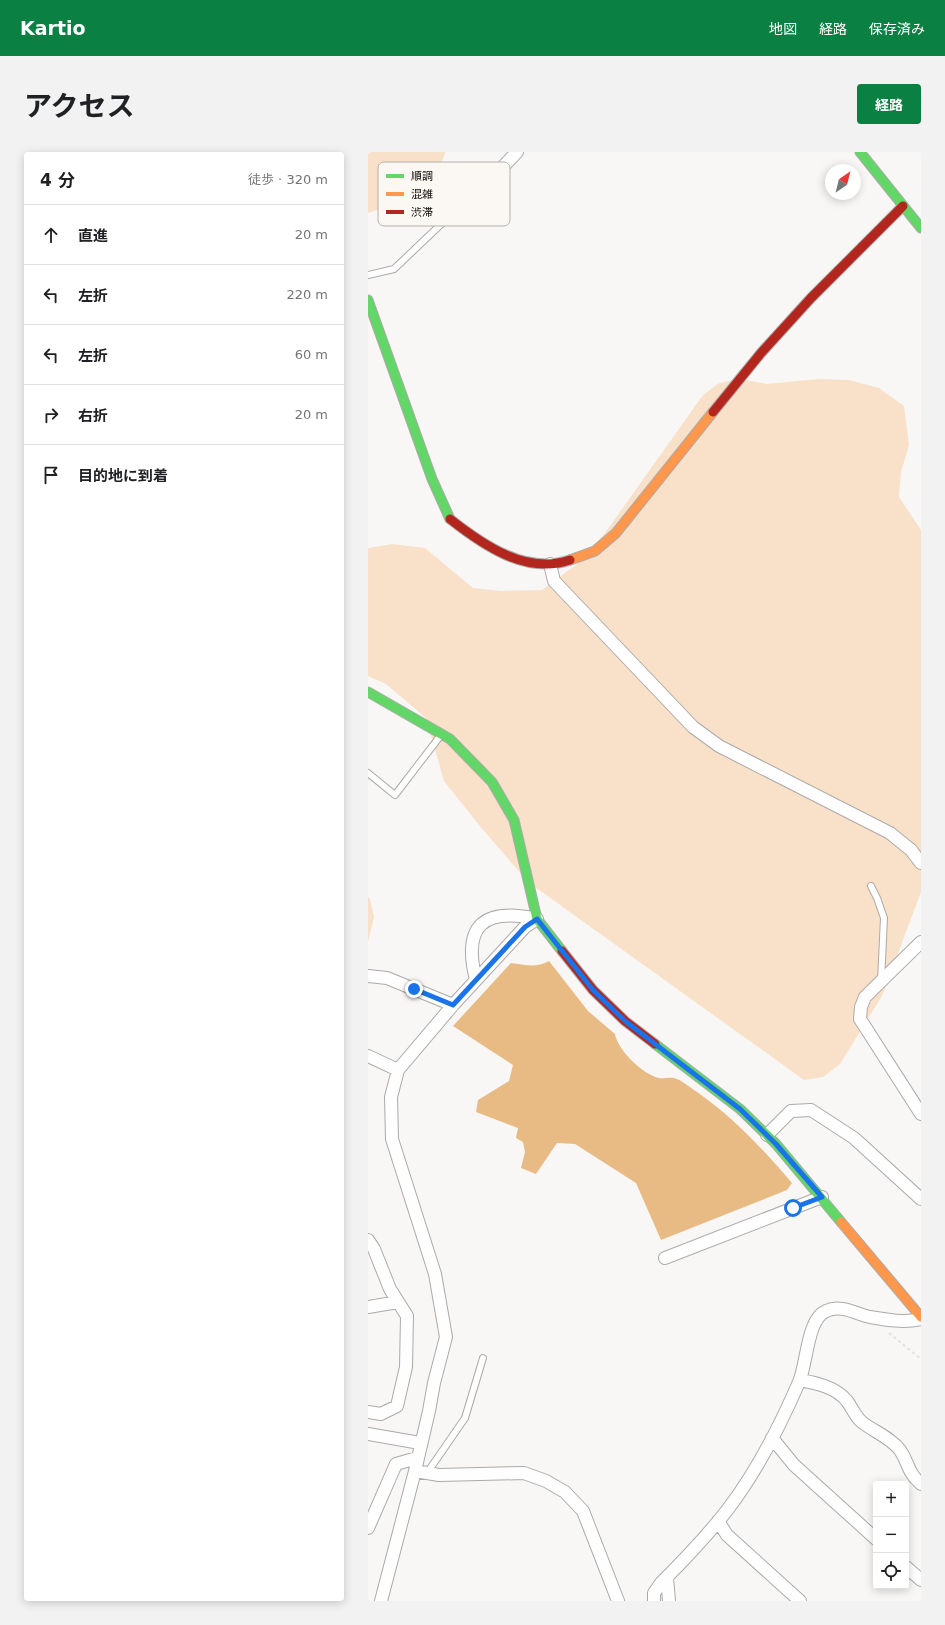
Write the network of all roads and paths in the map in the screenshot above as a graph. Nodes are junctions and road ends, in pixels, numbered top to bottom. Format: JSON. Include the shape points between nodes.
{"nodes":[{"id":1,"x":517,"y":152,"type":"edge"},
{"id":2,"x":860,"y":152,"type":"edge"},
{"id":3,"x":508,"y":162,"type":"edge"},
{"id":4,"x":903,"y":206,"type":"junction"},
{"id":5,"x":439,"y":226,"type":"edge"},
{"id":6,"x":921,"y":228,"type":"edge"},
{"id":7,"x":368,"y":275,"type":"edge"},
{"id":8,"x":368,"y":300,"type":"edge"},
{"id":9,"x":550,"y":564,"type":"junction"},
{"id":10,"x":368,"y":692,"type":"edge"},
{"id":11,"x":442,"y":734,"type":"junction"},
{"id":12,"x":368,"y":773,"type":"edge"},
{"id":13,"x":921,"y":863,"type":"edge"},
{"id":14,"x":871,"y":886,"type":"dead end"},
{"id":15,"x":537,"y":919,"type":"junction"},
{"id":16,"x":921,"y":942,"type":"edge"},
{"id":17,"x":368,"y":976,"type":"edge"},
{"id":18,"x":476,"y":980,"type":"junction"},
{"id":19,"x":881,"y":981,"type":"junction"},
{"id":20,"x":453,"y":1005,"type":"junction"},
{"id":21,"x":368,"y":1056,"type":"edge"},
{"id":22,"x":398,"y":1070,"type":"junction"},
{"id":23,"x":921,"y":1114,"type":"edge"},
{"id":24,"x":767,"y":1135,"type":"junction"},
{"id":25,"x":822,"y":1197,"type":"junction"},
{"id":26,"x":921,"y":1199,"type":"edge"},
{"id":27,"x":368,"y":1240,"type":"edge"},
{"id":28,"x":665,"y":1258,"type":"dead end"},
{"id":29,"x":398,"y":1302,"type":"junction"},
{"id":30,"x":368,"y":1307,"type":"edge"},
{"id":31,"x":921,"y":1318,"type":"edge"},
{"id":32,"x":884,"y":1330,"type":"dead end"},
{"id":33,"x":483,"y":1358,"type":"dead end"},
{"id":34,"x":921,"y":1359,"type":"edge"},
{"id":35,"x":800,"y":1380,"type":"junction"},
{"id":36,"x":368,"y":1412,"type":"edge"},
{"id":37,"x":368,"y":1434,"type":"edge"},
{"id":38,"x":772,"y":1438,"type":"junction"},
{"id":39,"x":420,"y":1443,"type":"junction"},
{"id":40,"x":417,"y":1458,"type":"junction"},
{"id":41,"x":421,"y":1472,"type":"junction"},
{"id":42,"x":921,"y":1484,"type":"edge"},
{"id":43,"x":718,"y":1521,"type":"junction"},
{"id":44,"x":368,"y":1528,"type":"edge"},
{"id":45,"x":873,"y":1536,"type":"edge"},
{"id":46,"x":909,"y":1570,"type":"edge"},
{"id":47,"x":667,"y":1578,"type":"junction"},
{"id":48,"x":921,"y":1580,"type":"edge"},
{"id":49,"x":381,"y":1601,"type":"edge"},
{"id":50,"x":618,"y":1601,"type":"edge"},
{"id":51,"x":654,"y":1601,"type":"edge"},
{"id":52,"x":669,"y":1601,"type":"edge"},
{"id":53,"x":800,"y":1601,"type":"edge"}],
"edges":[{"from":1,"to":3,"type":"street"},
{"from":2,"to":4,"type":"street"},
{"from":4,"to":6,"type":"street"},
{"from":4,"to":9,"type":"street","via":[[811,298],[761,353],[616,533],[595,551],[558,564]]},
{"from":5,"to":7,"type":"lane","via":[[394,269]]},
{"from":8,"to":9,"type":"street","via":[[448,518],[467,534],[499,553],[530,563]]},
{"from":9,"to":13,"type":"street","via":[[554,581],[694,727],[719,746],[890,834],[911,850]]},
{"from":10,"to":11,"type":"street"},
{"from":11,"to":12,"type":"lane","via":[[395,795]]},
{"from":11,"to":15,"type":"street","via":[[492,782],[514,820]]},
{"from":14,"to":19,"type":"lane","via":[[884,918]]},
{"from":15,"to":18,"type":"street","via":[[525,927]]},
{"from":15,"to":18,"type":"street","via":[[520,915],[497,915],[485,920],[476,930],[472,940]]},
{"from":15,"to":24,"type":"street","via":[[593,990],[625,1021],[740,1109]]},
{"from":16,"to":19,"type":"street"},
{"from":17,"to":20,"type":"street","via":[[387,978]]},
{"from":18,"to":20,"type":"street"},
{"from":19,"to":23,"type":"street","via":[[865,996],[860,1019]]},
{"from":20,"to":22,"type":"street"},
{"from":21,"to":22,"type":"street"},
{"from":22,"to":39,"type":"street","via":[[391,1098],[392,1139],[435,1274],[446,1338]]},
{"from":24,"to":25,"type":"street"},
{"from":24,"to":26,"type":"street","via":[[791,1111],[811,1110],[865,1146]]},
{"from":25,"to":28,"type":"street"},
{"from":25,"to":31,"type":"street"},
{"from":27,"to":29,"type":"street"},
{"from":29,"to":30,"type":"street"},
{"from":29,"to":36,"type":"street","via":[[407,1316],[406,1367],[398,1406],[381,1414]]},
{"from":31,"to":35,"type":"street","via":[[908,1322],[869,1317],[840,1308],[826,1311],[815,1321]]},
{"from":32,"to":34,"type":"path","via":[[909,1347]]},
{"from":33,"to":41,"type":"lane","via":[[465,1418]]},
{"from":35,"to":38,"type":"street"},
{"from":35,"to":42,"type":"street","via":[[837,1392],[847,1401],[854,1415],[900,1450],[912,1476]]},
{"from":37,"to":39,"type":"street"},
{"from":38,"to":43,"type":"street","via":[[755,1468]]},
{"from":38,"to":45,"type":"street","via":[[794,1465]]},
{"from":39,"to":40,"type":"street"},
{"from":40,"to":41,"type":"street"},
{"from":40,"to":44,"type":"street","via":[[396,1464]]},
{"from":41,"to":49,"type":"street"},
{"from":41,"to":50,"type":"street","via":[[440,1475],[524,1473],[565,1492],[583,1511]]},
{"from":43,"to":47,"type":"street"},
{"from":43,"to":53,"type":"street","via":[[727,1535]]},
{"from":46,"to":48,"type":"street"},
{"from":47,"to":51,"type":"street","via":[[654,1593]]},
{"from":47,"to":52,"type":"street"}]}
